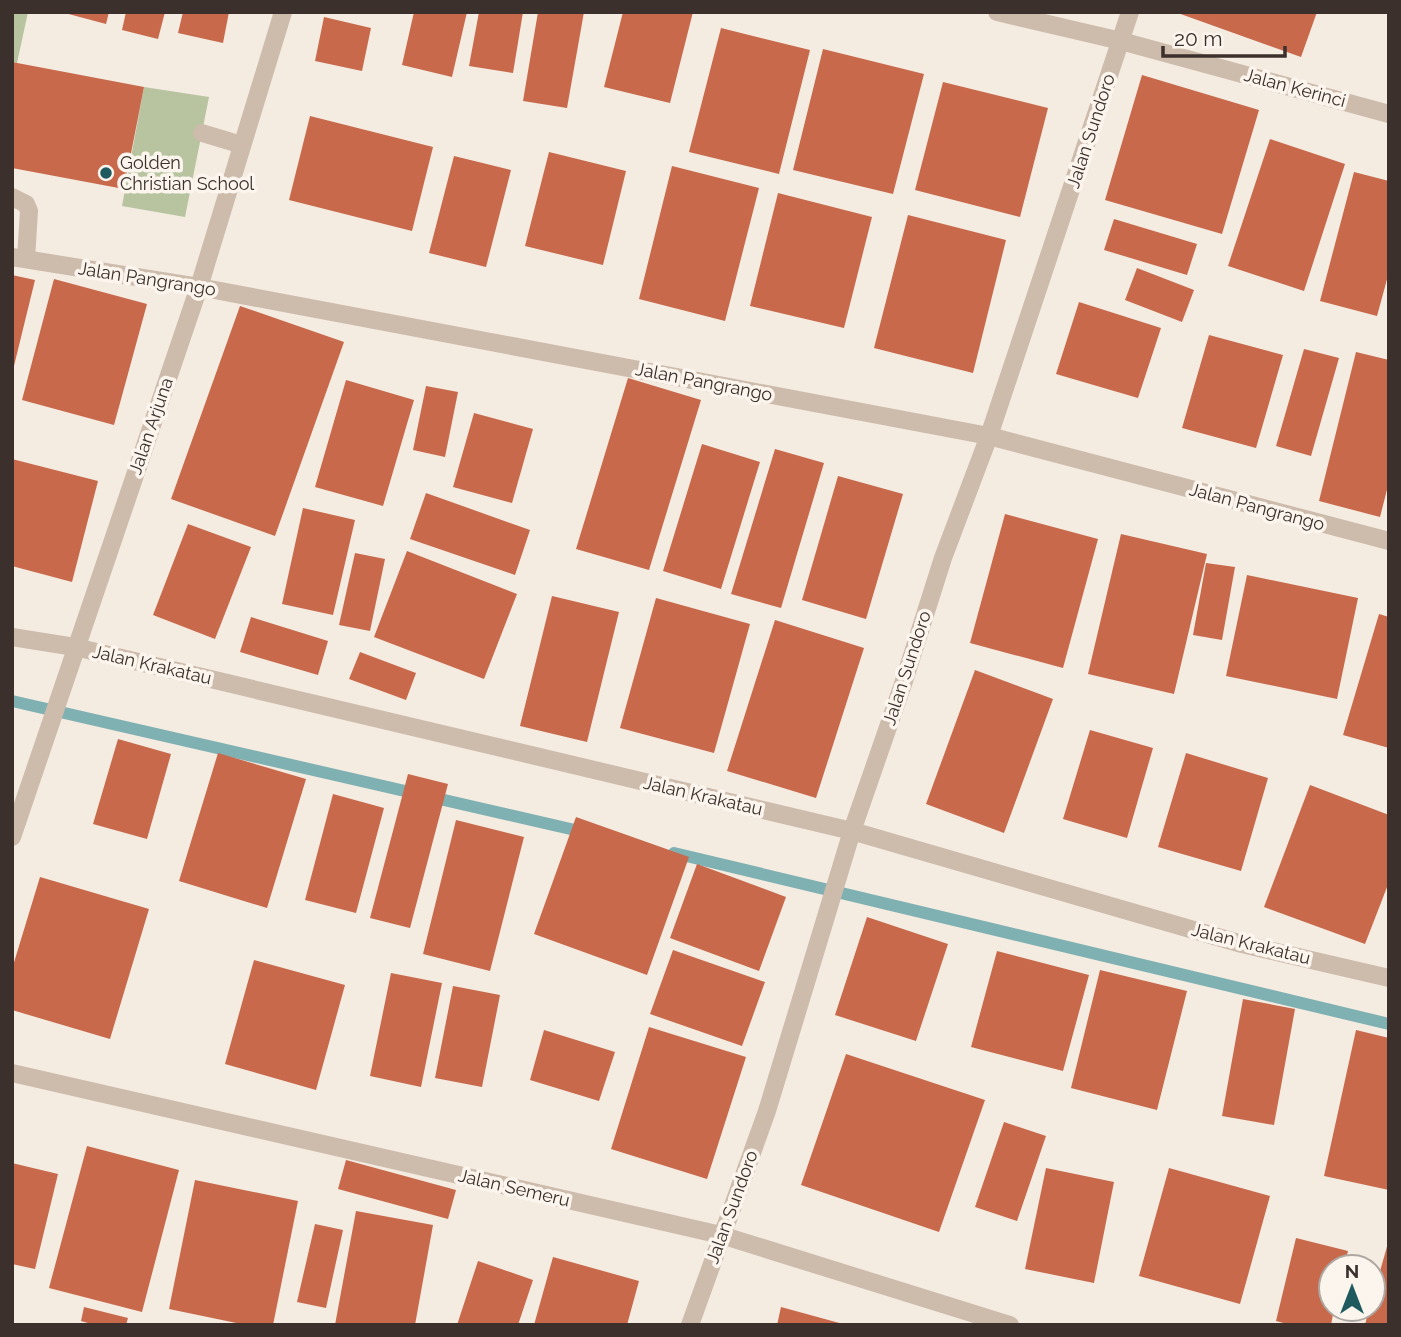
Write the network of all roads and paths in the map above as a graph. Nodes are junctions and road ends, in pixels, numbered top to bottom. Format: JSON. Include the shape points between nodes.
{"nodes":[{"id":1,"x":283,"y":12,"type":"edge"},
{"id":2,"x":997,"y":12,"type":"edge"},
{"id":3,"x":1130,"y":12,"type":"edge"},
{"id":4,"x":1121,"y":41,"type":"junction"},
{"id":5,"x":1389,"y":114,"type":"edge"},
{"id":6,"x":202,"y":132,"type":"dead end"},
{"id":7,"x":242,"y":145,"type":"junction"},
{"id":8,"x":12,"y":197,"type":"edge"},
{"id":9,"x":19,"y":258,"type":"edge"},
{"id":10,"x":199,"y":287,"type":"junction"},
{"id":11,"x":989,"y":436,"type":"junction"},
{"id":12,"x":1389,"y":541,"type":"edge"},
{"id":13,"x":12,"y":637,"type":"edge"},
{"id":14,"x":75,"y":647,"type":"junction"},
{"id":15,"x":852,"y":831,"type":"junction"},
{"id":16,"x":12,"y":836,"type":"edge"},
{"id":17,"x":1389,"y":978,"type":"edge"},
{"id":18,"x":12,"y":1073,"type":"edge"},
{"id":19,"x":721,"y":1235,"type":"junction"},
{"id":20,"x":690,"y":1325,"type":"edge"},
{"id":21,"x":1010,"y":1325,"type":"edge"}],
"edges":[{"from":1,"to":7,"type":"street","name":"Jalan Arjuna"},
{"from":2,"to":4,"type":"street","name":"Jalan Kerinci"},
{"from":3,"to":4,"type":"street","name":"Jalan Sundoro"},
{"from":4,"to":5,"type":"street","name":"Jalan Kerinci"},
{"from":4,"to":11,"type":"street","name":"Jalan Sundoro"},
{"from":6,"to":7,"type":"street"},
{"from":7,"to":10,"type":"street","name":"Jalan Arjuna"},
{"from":8,"to":9,"type":"street","via":[[19,198],[29,211]]},
{"from":9,"to":10,"type":"street","name":"Jalan Pangrango"},
{"from":10,"to":11,"type":"street","name":"Jalan Pangrango"},
{"from":10,"to":14,"type":"street","name":"Jalan Arjuna"},
{"from":11,"to":12,"type":"street","name":"Jalan Pangrango"},
{"from":11,"to":15,"type":"street","name":"Jalan Sundoro"},
{"from":13,"to":14,"type":"street","name":"Jalan Krakatau"},
{"from":14,"to":15,"type":"street","name":"Jalan Krakatau"},
{"from":14,"to":16,"type":"street","name":"Jalan Arjuna"},
{"from":15,"to":17,"type":"street","name":"Jalan Krakatau","via":[[1242,944]]},
{"from":15,"to":19,"type":"street","name":"Jalan Sundoro","via":[[767,1111]]},
{"from":18,"to":19,"type":"street","name":"Jalan Semeru"},
{"from":19,"to":20,"type":"street","name":"Jalan Sundoro"},
{"from":19,"to":21,"type":"street","name":"Jalan Semeru"}]}
